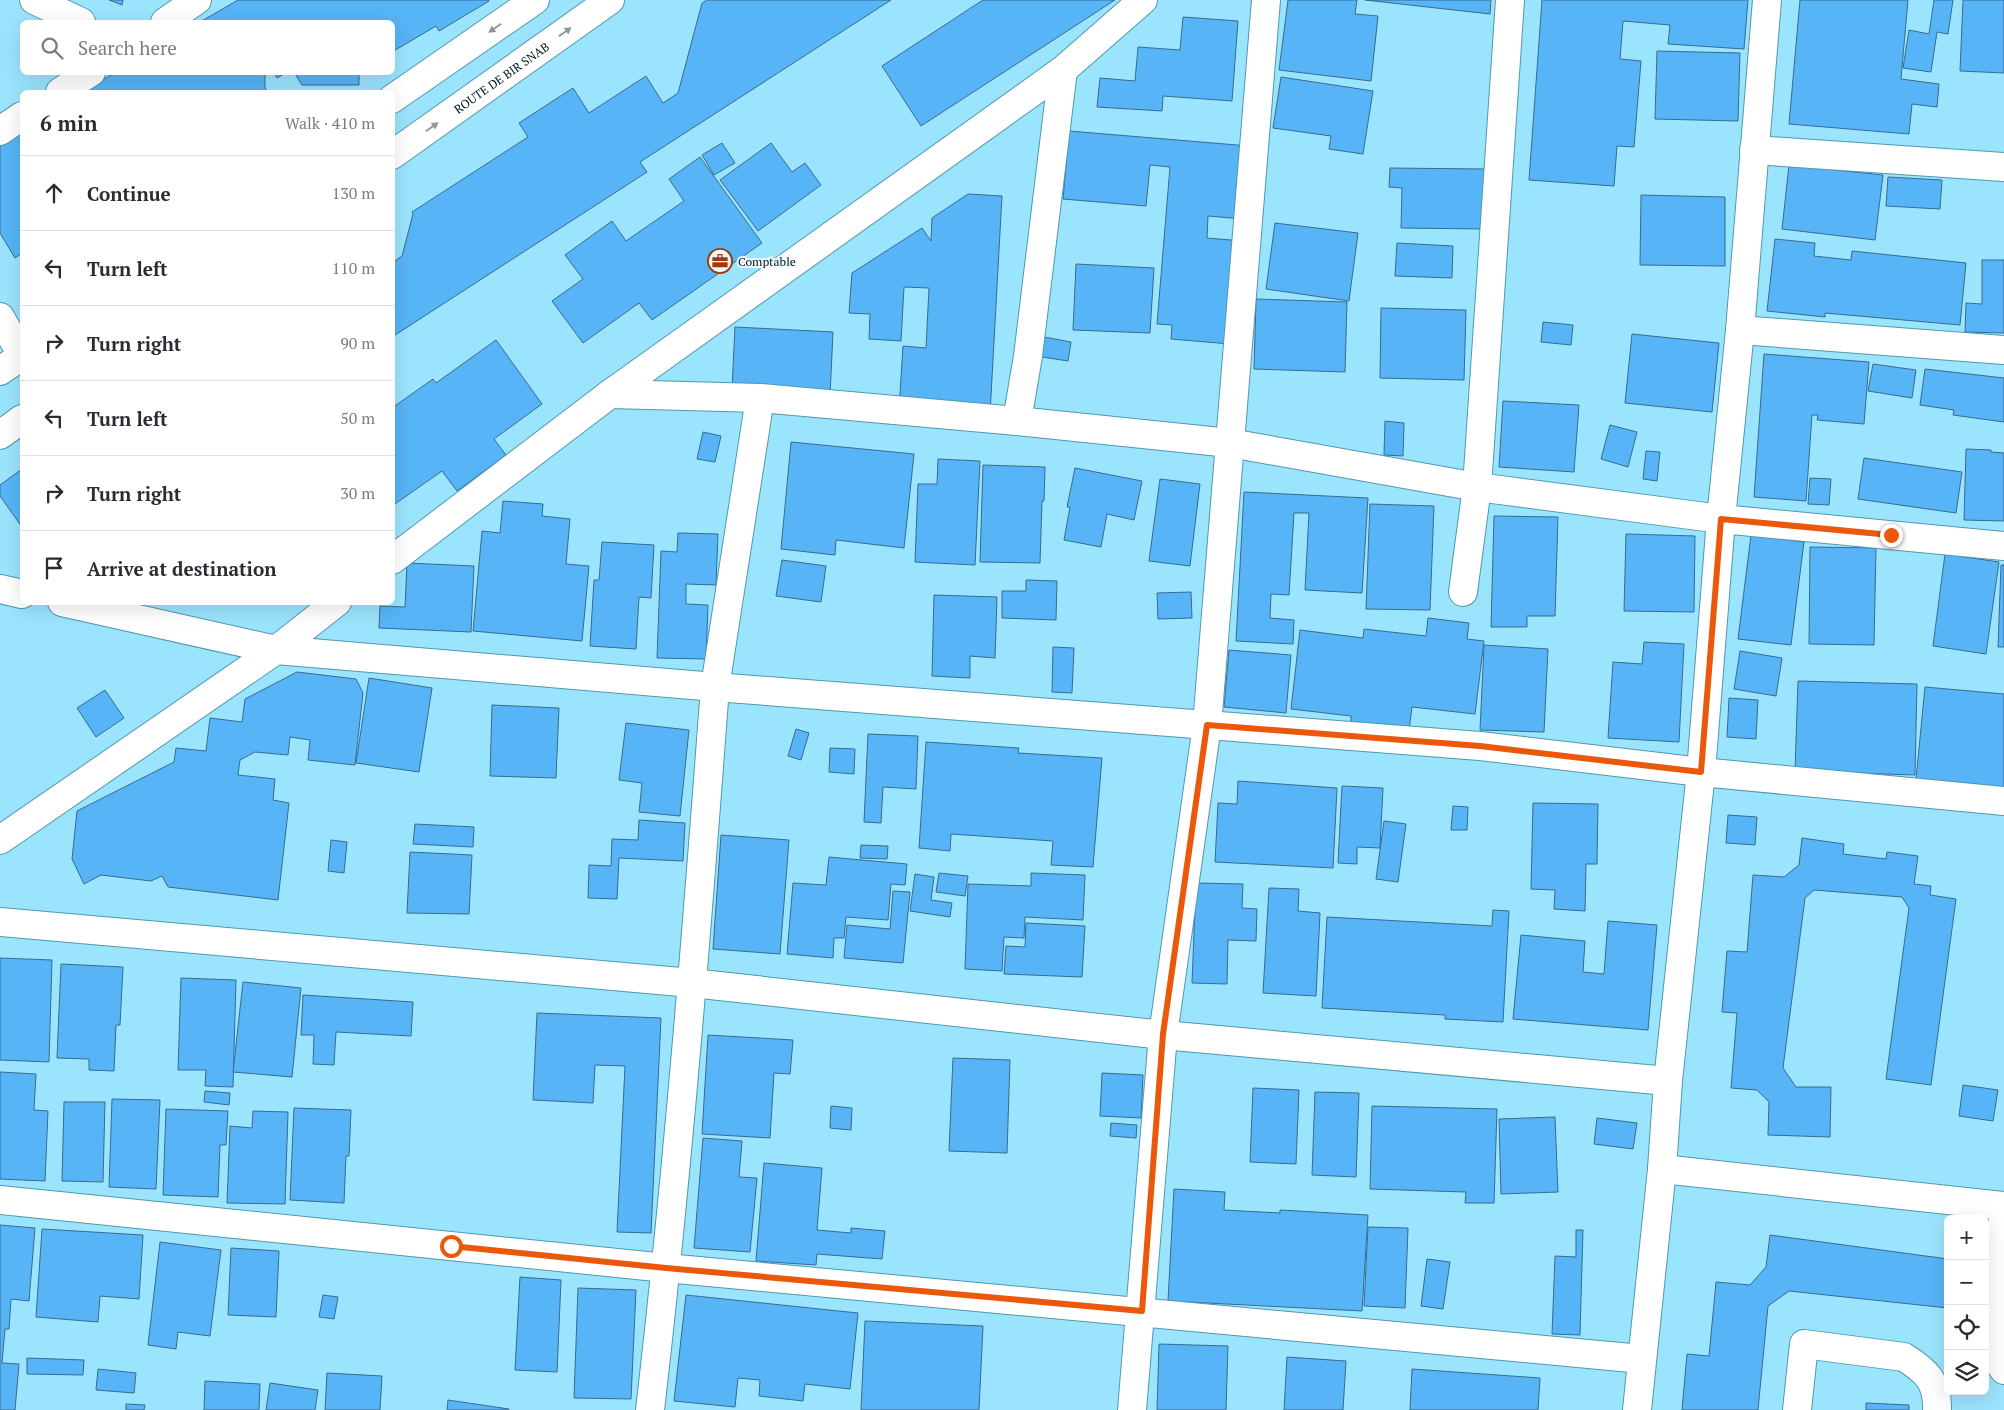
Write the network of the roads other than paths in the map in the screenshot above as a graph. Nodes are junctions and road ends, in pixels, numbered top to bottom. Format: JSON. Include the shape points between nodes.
{"nodes":[{"id":1,"x":34,"y":0,"type":"edge"},
{"id":2,"x":197,"y":0,"type":"edge"},
{"id":3,"x":535,"y":0,"type":"edge"},
{"id":4,"x":610,"y":0,"type":"edge"},
{"id":5,"x":1143,"y":0,"type":"edge"},
{"id":6,"x":1266,"y":0,"type":"edge"},
{"id":7,"x":1510,"y":0,"type":"edge"},
{"id":8,"x":1767,"y":0,"type":"edge"},
{"id":9,"x":77,"y":20,"type":"edge"},
{"id":10,"x":168,"y":20,"type":"edge"},
{"id":11,"x":1063,"y":70,"type":"junction"},
{"id":12,"x":86,"y":75,"type":"edge"},
{"id":13,"x":63,"y":90,"type":"edge"},
{"id":14,"x":395,"y":97,"type":"edge"},
{"id":15,"x":20,"y":117,"type":"edge"},
{"id":16,"x":0,"y":131,"type":"edge"},
{"id":17,"x":1754,"y":150,"type":"junction"},
{"id":18,"x":395,"y":153,"type":"edge"},
{"id":19,"x":2004,"y":167,"type":"edge"},
{"id":20,"x":0,"y":317,"type":"edge"},
{"id":21,"x":1740,"y":330,"type":"junction"},
{"id":22,"x":2004,"y":350,"type":"edge"},
{"id":23,"x":20,"y":352,"type":"edge"},
{"id":24,"x":20,"y":357,"type":"edge"},
{"id":25,"x":0,"y":371,"type":"edge"},
{"id":26,"x":610,"y":394,"type":"junction"},
{"id":27,"x":760,"y":398,"type":"junction"},
{"id":28,"x":20,"y":420,"type":"edge"},
{"id":29,"x":1016,"y":421,"type":"junction"},
{"id":30,"x":0,"y":435,"type":"edge"},
{"id":31,"x":1230,"y":443,"type":"junction"},
{"id":32,"x":1477,"y":487,"type":"junction"},
{"id":33,"x":1721,"y":519,"type":"junction"},
{"id":34,"x":2004,"y":546,"type":"edge"},
{"id":35,"x":395,"y":558,"type":"edge"},
{"id":36,"x":0,"y":589,"type":"edge"},
{"id":37,"x":1463,"y":592,"type":"dead end"},
{"id":38,"x":20,"y":594,"type":"edge"},
{"id":39,"x":75,"y":605,"type":"edge"},
{"id":40,"x":333,"y":605,"type":"edge"},
{"id":41,"x":276,"y":650,"type":"junction"},
{"id":42,"x":715,"y":687,"type":"junction"},
{"id":43,"x":1207,"y":725,"type":"junction"},
{"id":44,"x":1701,"y":772,"type":"junction"},
{"id":45,"x":2004,"y":801,"type":"edge"},
{"id":46,"x":0,"y":840,"type":"edge"},
{"id":47,"x":0,"y":922,"type":"edge"},
{"id":48,"x":692,"y":983,"type":"junction"},
{"id":49,"x":1163,"y":1034,"type":"junction"},
{"id":50,"x":1668,"y":1081,"type":"junction"},
{"id":51,"x":1662,"y":1169,"type":"junction"},
{"id":52,"x":0,"y":1200,"type":"edge"},
{"id":53,"x":2004,"y":1207,"type":"edge"},
{"id":54,"x":666,"y":1268,"type":"junction"},
{"id":55,"x":1142,"y":1311,"type":"junction"},
{"id":56,"x":1642,"y":1359,"type":"junction"},
{"id":57,"x":2004,"y":1370,"type":"edge"},
{"id":58,"x":650,"y":1410,"type":"edge"},
{"id":59,"x":1132,"y":1410,"type":"edge"},
{"id":60,"x":1637,"y":1410,"type":"edge"},
{"id":61,"x":1797,"y":1410,"type":"edge"},
{"id":62,"x":1937,"y":1410,"type":"edge"}],
"edges":[{"from":1,"to":9,"type":"street"},
{"from":2,"to":10,"type":"street"},
{"from":3,"to":14,"type":"street","one_way":true},
{"from":18,"to":4,"type":"street","name":"ROUTE DE BIR SNAB","one_way":true},
{"from":5,"to":11,"type":"street"},
{"from":6,"to":31,"type":"street"},
{"from":7,"to":32,"type":"street"},
{"from":8,"to":17,"type":"street"},
{"from":11,"to":26,"type":"street"},
{"from":11,"to":29,"type":"street","via":[[1028,356]]},
{"from":12,"to":13,"type":"street"},
{"from":15,"to":16,"type":"street"},
{"from":17,"to":19,"type":"street"},
{"from":17,"to":21,"type":"street"},
{"from":20,"to":23,"type":"street"},
{"from":21,"to":22,"type":"street"},
{"from":21,"to":33,"type":"street"},
{"from":24,"to":25,"type":"street"},
{"from":26,"to":27,"type":"street"},
{"from":26,"to":35,"type":"street"},
{"from":27,"to":29,"type":"street"},
{"from":27,"to":42,"type":"street"},
{"from":28,"to":30,"type":"street"},
{"from":29,"to":31,"type":"street"},
{"from":31,"to":32,"type":"street"},
{"from":31,"to":43,"type":"street"},
{"from":32,"to":33,"type":"street"},
{"from":32,"to":37,"type":"street"},
{"from":33,"to":34,"type":"street"},
{"from":33,"to":44,"type":"street"},
{"from":36,"to":38,"type":"street"},
{"from":39,"to":41,"type":"street"},
{"from":40,"to":41,"type":"street"},
{"from":41,"to":42,"type":"street"},
{"from":41,"to":46,"type":"street"},
{"from":42,"to":43,"type":"street"},
{"from":42,"to":48,"type":"street"},
{"from":43,"to":44,"type":"street","via":[[1480,746]]},
{"from":43,"to":49,"type":"street"},
{"from":44,"to":45,"type":"street"},
{"from":44,"to":50,"type":"street"},
{"from":47,"to":48,"type":"street"},
{"from":48,"to":49,"type":"street"},
{"from":48,"to":54,"type":"street"},
{"from":49,"to":50,"type":"street"},
{"from":49,"to":55,"type":"street"},
{"from":50,"to":51,"type":"street"},
{"from":51,"to":53,"type":"street"},
{"from":51,"to":56,"type":"street"},
{"from":52,"to":54,"type":"street"},
{"from":53,"to":57,"type":"street","via":[[1994,1323],[1996,1358]]},
{"from":54,"to":55,"type":"street"},
{"from":54,"to":58,"type":"street"},
{"from":55,"to":56,"type":"street"},
{"from":55,"to":59,"type":"street"},
{"from":56,"to":60,"type":"street"},
{"from":61,"to":62,"type":"street","via":[[1804,1344],[1904,1356],[1933,1380]]}]}
